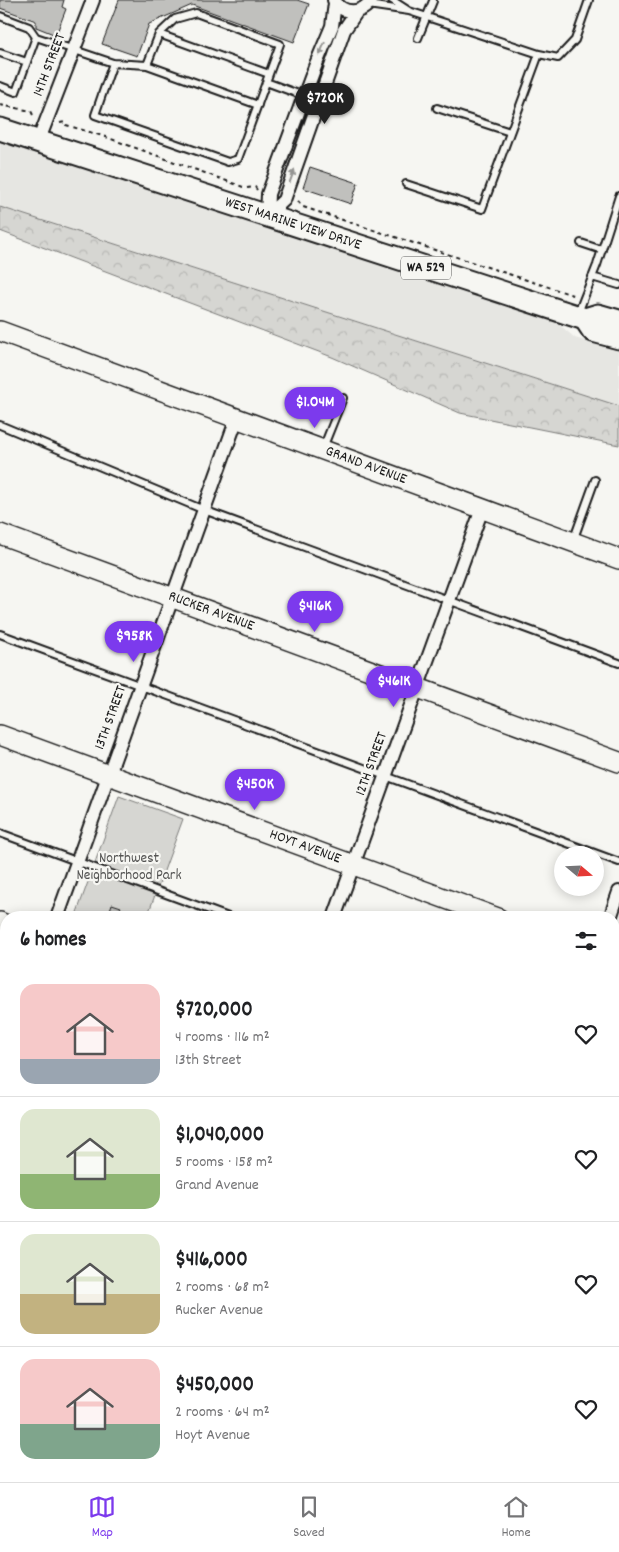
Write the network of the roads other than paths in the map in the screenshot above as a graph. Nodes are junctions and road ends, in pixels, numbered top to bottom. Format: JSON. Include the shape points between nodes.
{"nodes":[{"id":1,"x":93,"y":0,"type":"edge"},
{"id":2,"x":392,"y":0,"type":"edge"},
{"id":3,"x":589,"y":0,"type":"edge"},
{"id":4,"x":334,"y":1,"type":"edge"},
{"id":5,"x":433,"y":1,"type":"dead end"},
{"id":6,"x":366,"y":5,"type":"edge"},
{"id":7,"x":409,"y":11,"type":"junction"},
{"id":8,"x":0,"y":16,"type":"edge"},
{"id":9,"x":428,"y":18,"type":"junction"},
{"id":10,"x":159,"y":34,"type":"junction"},
{"id":11,"x":36,"y":37,"type":"junction"},
{"id":12,"x":418,"y":38,"type":"dead end"},
{"id":13,"x":74,"y":49,"type":"junction"},
{"id":14,"x":0,"y":52,"type":"edge"},
{"id":15,"x":539,"y":54,"type":"junction"},
{"id":16,"x":27,"y":62,"type":"junction"},
{"id":17,"x":113,"y":63,"type":"junction"},
{"id":18,"x":147,"y":65,"type":"junction"},
{"id":19,"x":269,"y":74,"type":"junction"},
{"id":20,"x":266,"y":82,"type":"junction"},
{"id":21,"x":0,"y":86,"type":"edge"},
{"id":22,"x":304,"y":96,"type":"junction"},
{"id":23,"x":258,"y":105,"type":"junction"},
{"id":24,"x":437,"y":108,"type":"dead end"},
{"id":25,"x":0,"y":129,"type":"edge"},
{"id":26,"x":510,"y":132,"type":"junction"},
{"id":27,"x":38,"y":142,"type":"junction"},
{"id":28,"x":406,"y":184,"type":"dead end"},
{"id":29,"x":619,"y":196,"type":"edge"},
{"id":30,"x":267,"y":216,"type":"junction"},
{"id":31,"x":581,"y":244,"type":"dead end"},
{"id":32,"x":602,"y":250,"type":"junction"},
{"id":33,"x":592,"y":277,"type":"junction"},
{"id":34,"x":619,"y":284,"type":"edge"},
{"id":35,"x":581,"y":312,"type":"junction"},
{"id":36,"x":619,"y":321,"type":"edge"},
{"id":37,"x":0,"y":331,"type":"edge"},
{"id":38,"x":619,"y":338,"type":"edge"},
{"id":39,"x":343,"y":398,"type":"dead end"},
{"id":40,"x":237,"y":418,"type":"junction"},
{"id":41,"x":0,"y":425,"type":"edge"},
{"id":42,"x":322,"y":450,"type":"junction"},
{"id":43,"x":594,"y":480,"type":"dead end"},
{"id":44,"x":482,"y":509,"type":"junction"},
{"id":45,"x":204,"y":510,"type":"junction"},
{"id":46,"x":0,"y":534,"type":"edge"},
{"id":47,"x":573,"y":542,"type":"junction"},
{"id":48,"x":619,"y":559,"type":"edge"},
{"id":49,"x":172,"y":598,"type":"junction"},
{"id":50,"x":448,"y":601,"type":"junction"},
{"id":51,"x":0,"y":634,"type":"edge"},
{"id":52,"x":619,"y":663,"type":"edge"},
{"id":53,"x":140,"y":686,"type":"junction"},
{"id":54,"x":416,"y":688,"type":"junction"},
{"id":55,"x":0,"y":735,"type":"edge"},
{"id":56,"x":619,"y":762,"type":"edge"},
{"id":57,"x":108,"y":775,"type":"junction"},
{"id":58,"x":385,"y":775,"type":"junction"},
{"id":59,"x":0,"y":833,"type":"edge"},
{"id":60,"x":77,"y":861,"type":"junction"},
{"id":61,"x":619,"y":862,"type":"edge"},
{"id":62,"x":353,"y":865,"type":"junction"},
{"id":63,"x":619,"y":892,"type":"edge"},
{"id":64,"x":60,"y":911,"type":"edge"},
{"id":65,"x":212,"y":911,"type":"edge"},
{"id":66,"x":337,"y":911,"type":"edge"},
{"id":67,"x":479,"y":911,"type":"edge"},
{"id":68,"x":612,"y":911,"type":"edge"}],
"edges":[{"from":1,"to":13,"type":"street","name":"14TH STREET"},
{"from":2,"to":7,"type":"lane"},
{"from":3,"to":15,"type":"lane","via":[[575,40],[558,58]]},
{"from":4,"to":6,"type":"street","via":[[345,10]]},
{"from":4,"to":22,"type":"street","one_way":true,"via":[[332,26]]},
{"from":5,"to":9,"type":"lane"},
{"from":6,"to":7,"type":"lane"},
{"from":30,"to":6,"type":"street","one_way":true,"via":[[284,200],[344,30]]},
{"from":7,"to":9,"type":"lane"},
{"from":8,"to":11,"type":"lane","via":[[29,27]]},
{"from":9,"to":12,"type":"lane"},
{"from":9,"to":15,"type":"lane"},
{"from":10,"to":18,"type":"lane"},
{"from":10,"to":19,"type":"lane"},
{"from":10,"to":19,"type":"lane","via":[[175,19],[196,13],[280,44]]},
{"from":11,"to":13,"type":"lane"},
{"from":11,"to":16,"type":"lane"},
{"from":13,"to":17,"type":"lane"},
{"from":13,"to":27,"type":"street","name":"14TH STREET"},
{"from":14,"to":16,"type":"lane"},
{"from":15,"to":26,"type":"lane"},
{"from":16,"to":21,"type":"lane","via":[[16,92]]},
{"from":17,"to":18,"type":"lane"},
{"from":17,"to":23,"type":"lane","via":[[95,115],[228,162],[238,159]]},
{"from":18,"to":23,"type":"lane"},
{"from":19,"to":20,"type":"lane"},
{"from":20,"to":22,"type":"lane"},
{"from":20,"to":23,"type":"lane"},
{"from":22,"to":30,"type":"street","via":[[268,194]]},
{"from":24,"to":26,"type":"lane"},
{"from":25,"to":27,"type":"main road","name":"WEST MARINE VIEW DRIVE","number":"WA 529"},
{"from":26,"to":28,"type":"lane","via":[[482,208]]},
{"from":27,"to":30,"type":"main road","name":"WEST MARINE VIEW DRIVE","number":"WA 529"},
{"from":29,"to":32,"type":"lane"},
{"from":30,"to":35,"type":"main road","name":"WEST MARINE VIEW DRIVE","number":"WA 529"},
{"from":31,"to":32,"type":"lane"},
{"from":32,"to":33,"type":"lane"},
{"from":33,"to":34,"type":"lane"},
{"from":33,"to":35,"type":"lane"},
{"from":35,"to":36,"type":"main road","name":"WEST MARINE VIEW DRIVE","number":"WA 529"},
{"from":35,"to":38,"type":"main road","name":"WEST MARINE VIEW DRIVE","number":"WA 529","via":[[593,331]]},
{"from":37,"to":40,"type":"street","name":"GRAND AVENUE"},
{"from":39,"to":42,"type":"lane"},
{"from":40,"to":42,"type":"street","name":"GRAND AVENUE"},
{"from":40,"to":45,"type":"street","name":"13TH STREET"},
{"from":41,"to":45,"type":"lane"},
{"from":42,"to":44,"type":"street","name":"GRAND AVENUE"},
{"from":43,"to":47,"type":"lane"},
{"from":44,"to":47,"type":"street","name":"GRAND AVENUE"},
{"from":44,"to":50,"type":"street","name":"12TH STREET"},
{"from":45,"to":49,"type":"street","name":"13TH STREET"},
{"from":45,"to":50,"type":"lane"},
{"from":46,"to":49,"type":"street","name":"RUCKER AVENUE"},
{"from":47,"to":48,"type":"street","name":"GRAND AVENUE"},
{"from":49,"to":53,"type":"street","name":"13TH STREET"},
{"from":49,"to":54,"type":"street","name":"RUCKER AVENUE"},
{"from":50,"to":52,"type":"lane"},
{"from":50,"to":54,"type":"street","name":"12TH STREET"},
{"from":51,"to":53,"type":"lane"},
{"from":53,"to":57,"type":"street","name":"13TH STREET"},
{"from":53,"to":58,"type":"lane"},
{"from":54,"to":56,"type":"street","name":"RUCKER AVENUE"},
{"from":54,"to":58,"type":"street","name":"12TH STREET"},
{"from":55,"to":57,"type":"street","name":"HOYT AVENUE"},
{"from":57,"to":60,"type":"street","name":"13TH STREET"},
{"from":57,"to":62,"type":"street","name":"HOYT AVENUE"},
{"from":58,"to":61,"type":"lane"},
{"from":58,"to":62,"type":"street","name":"12TH STREET"},
{"from":59,"to":60,"type":"lane"},
{"from":60,"to":64,"type":"street","name":"13TH STREET"},
{"from":60,"to":65,"type":"lane"},
{"from":62,"to":66,"type":"street","name":"12TH STREET"},
{"from":62,"to":67,"type":"street","name":"HOYT AVENUE"},
{"from":63,"to":68,"type":"street"}]}
